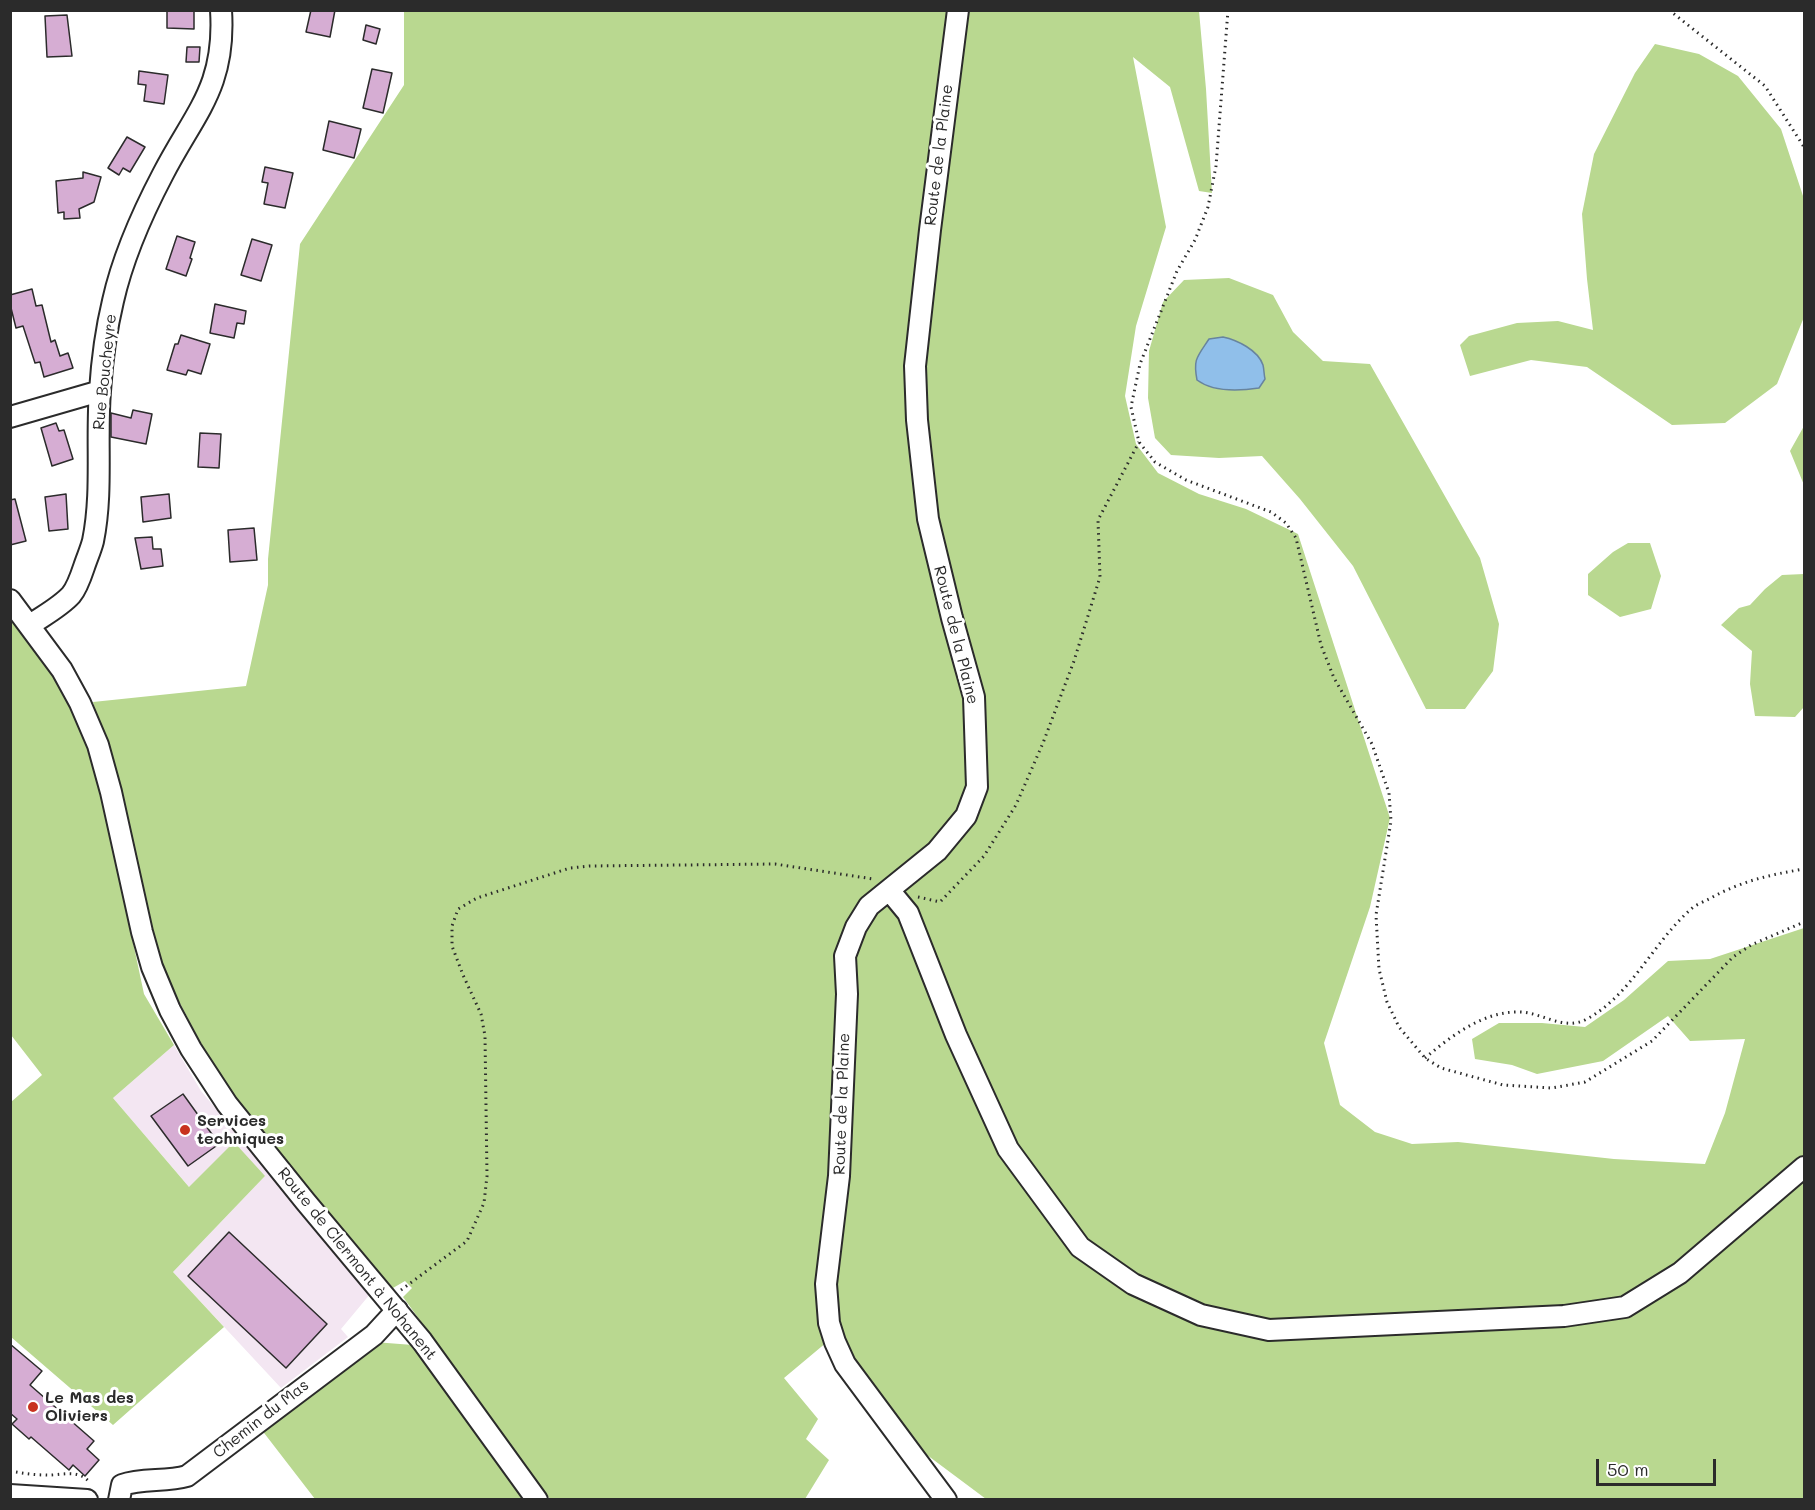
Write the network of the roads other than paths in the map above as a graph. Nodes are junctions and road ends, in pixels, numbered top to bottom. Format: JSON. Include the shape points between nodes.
{"nodes":[{"id":1,"x":221,"y":10,"type":"edge"},
{"id":2,"x":958,"y":10,"type":"edge"},
{"id":3,"x":100,"y":391,"type":"junction"},
{"id":4,"x":10,"y":417,"type":"edge"},
{"id":5,"x":10,"y":600,"type":"edge"},
{"id":6,"x":30,"y":625,"type":"junction"},
{"id":7,"x":889,"y":890,"type":"junction"},
{"id":8,"x":1804,"y":1167,"type":"edge"},
{"id":9,"x":393,"y":1305,"type":"junction"},
{"id":10,"x":120,"y":1492,"type":"edge"},
{"id":11,"x":10,"y":1495,"type":"edge"},
{"id":12,"x":88,"y":1496,"type":"edge"},
{"id":13,"x":537,"y":1500,"type":"edge"},
{"id":14,"x":946,"y":1500,"type":"edge"}],
"edges":[{"from":1,"to":3,"type":"street","name":"Rue Boucheyre","via":[[220,56],[208,96],[163,173],[123,260],[106,331]]},
{"from":2,"to":7,"type":"street","name":"Route de la Plaine","via":[[915,366],[928,519],[974,697],[976,787],[966,816],[938,851]]},
{"from":3,"to":4,"type":"street"},
{"from":3,"to":6,"type":"street","name":"Rue Boucheyre","via":[[93,541],[71,595]]},
{"from":5,"to":6,"type":"street","name":"Route de Clermont à Nohanent"},
{"from":6,"to":9,"type":"street","name":"Route de Clermont à Nohanent","via":[[81,703],[98,745],[152,967],[186,1040],[227,1104]]},
{"from":7,"to":8,"type":"street","via":[[908,913],[1008,1149],[1080,1247],[1132,1284],[1202,1315],[1269,1329],[1564,1316],[1625,1307],[1680,1273]]},
{"from":7,"to":14,"type":"street","name":"Route de la Plaine","via":[[868,906],[845,956],[847,994],[839,1176],[827,1304],[829,1323],[845,1364]]},
{"from":9,"to":10,"type":"street","name":"Chemin du Mas","via":[[374,1335],[187,1476],[132,1482]]},
{"from":9,"to":13,"type":"street","name":"Route de Clermont à Nohanent"},
{"from":11,"to":12,"type":"street"}]}
